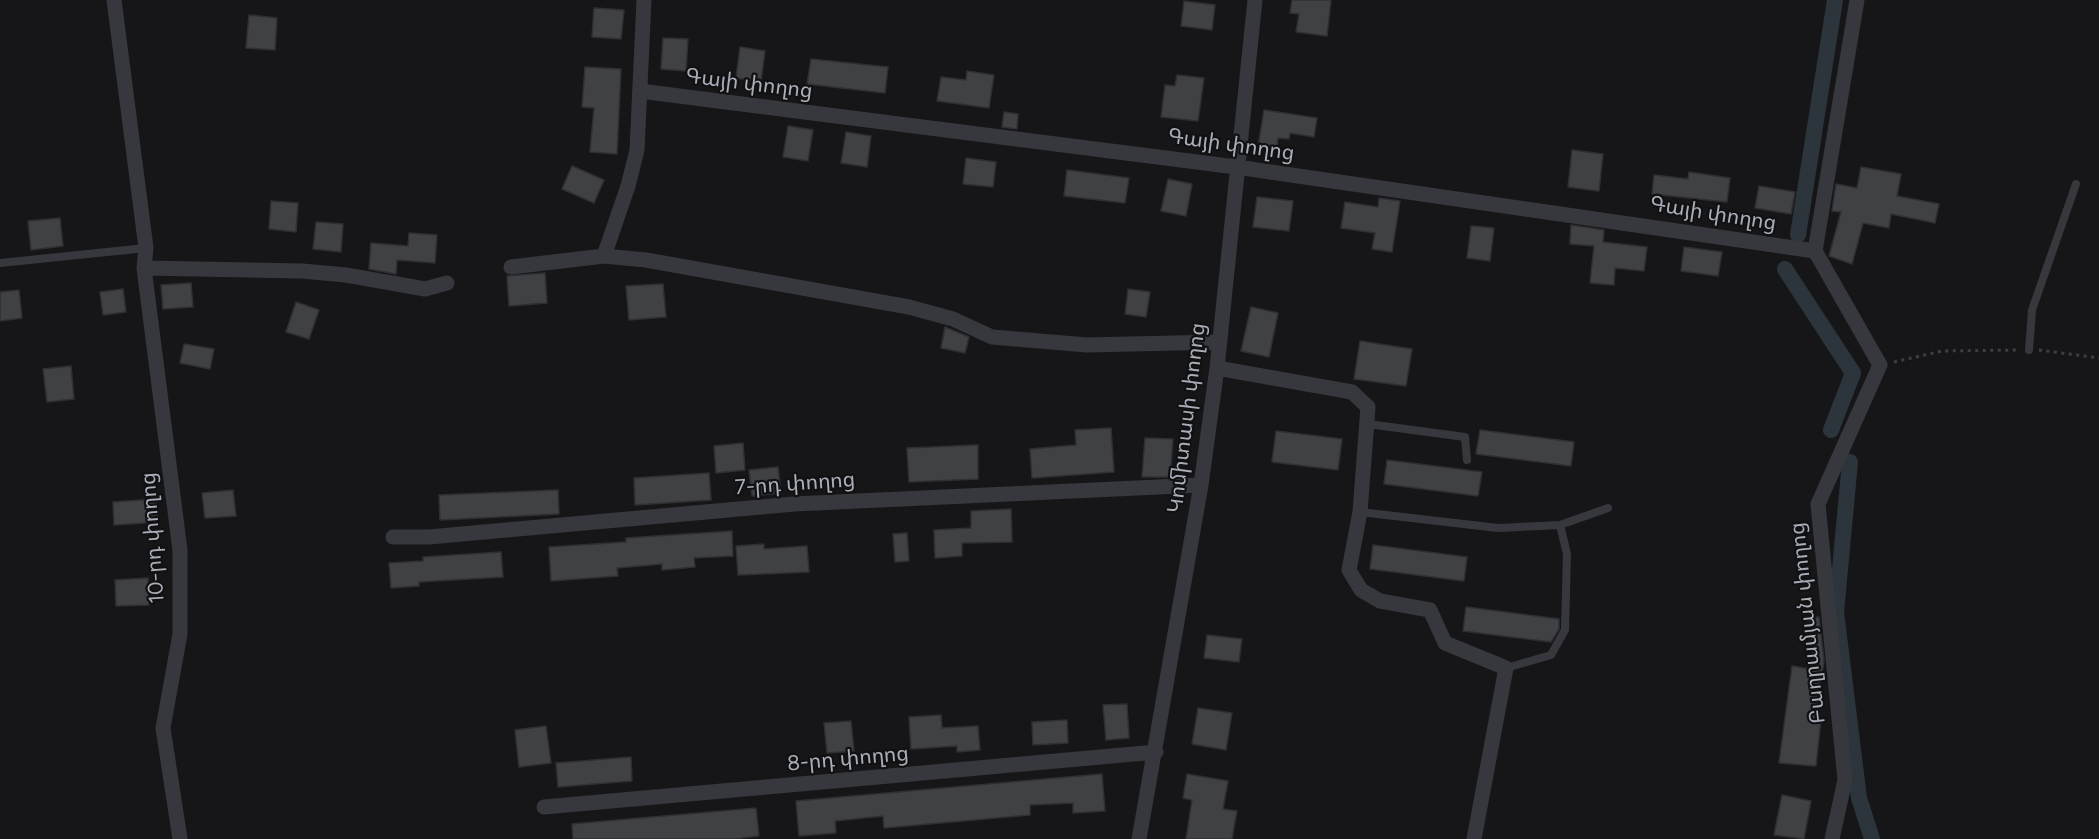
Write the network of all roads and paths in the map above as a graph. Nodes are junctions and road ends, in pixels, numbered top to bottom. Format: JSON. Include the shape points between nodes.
{"nodes":[{"id":1,"x":114,"y":0,"type":"edge"},
{"id":2,"x":644,"y":0,"type":"edge"},
{"id":3,"x":1255,"y":0,"type":"edge"},
{"id":4,"x":1857,"y":0,"type":"edge"},
{"id":5,"x":640,"y":91,"type":"junction"},
{"id":6,"x":1236,"y":167,"type":"junction"},
{"id":7,"x":2076,"y":184,"type":"dead end"},
{"id":8,"x":146,"y":248,"type":"junction"},
{"id":9,"x":1815,"y":251,"type":"junction"},
{"id":10,"x":604,"y":256,"type":"junction"},
{"id":11,"x":0,"y":263,"type":"edge"},
{"id":12,"x":512,"y":267,"type":"dead end"},
{"id":13,"x":144,"y":268,"type":"junction"},
{"id":14,"x":447,"y":283,"type":"dead end"},
{"id":15,"x":1219,"y":342,"type":"junction"},
{"id":16,"x":2029,"y":350,"type":"junction"},
{"id":17,"x":2099,"y":358,"type":"edge"},
{"id":18,"x":1880,"y":365,"type":"junction"},
{"id":19,"x":1217,"y":368,"type":"junction"},
{"id":20,"x":1368,"y":424,"type":"junction"},
{"id":21,"x":1467,"y":460,"type":"dead end"},
{"id":22,"x":1201,"y":485,"type":"junction"},
{"id":23,"x":1608,"y":508,"type":"dead end"},
{"id":24,"x":1360,"y":512,"type":"junction"},
{"id":25,"x":1560,"y":525,"type":"junction"},
{"id":26,"x":393,"y":537,"type":"dead end"},
{"id":27,"x":1506,"y":668,"type":"junction"},
{"id":28,"x":1156,"y":752,"type":"junction"},
{"id":29,"x":544,"y":807,"type":"dead end"},
{"id":30,"x":180,"y":839,"type":"edge"},
{"id":31,"x":1139,"y":839,"type":"edge"},
{"id":32,"x":1474,"y":839,"type":"edge"},
{"id":33,"x":1832,"y":839,"type":"edge"}],
"edges":[{"from":1,"to":8,"type":"street","name":"10-րդ փողոց"},
{"from":2,"to":5,"type":"street"},
{"from":3,"to":6,"type":"street","name":"Կոմիտասի փողոց"},
{"from":4,"to":9,"type":"street"},
{"from":5,"to":6,"type":"street","name":"Գայի փողոց"},
{"from":5,"to":10,"type":"street","via":[[637,150]]},
{"from":6,"to":9,"type":"street","name":"Գայի փողոց"},
{"from":6,"to":15,"type":"street","name":"Կոմիտասի փողոց"},
{"from":7,"to":16,"type":"lane","via":[[2032,310]]},
{"from":8,"to":11,"type":"lane"},
{"from":8,"to":13,"type":"street","name":"10-րդ փողոց"},
{"from":9,"to":18,"type":"street"},
{"from":10,"to":12,"type":"street"},
{"from":10,"to":15,"type":"street","via":[[909,307],[953,319],[992,337],[1087,345]]},
{"from":13,"to":14,"type":"street","via":[[302,271],[425,289]]},
{"from":13,"to":30,"type":"street","name":"10-րդ փողոց","via":[[180,550],[180,634],[163,728]]},
{"from":15,"to":19,"type":"street","name":"Կոմիտասի փողոց"},
{"from":16,"to":17,"type":"path"},
{"from":16,"to":18,"type":"path","via":[[1942,351]]},
{"from":18,"to":33,"type":"street","name":"Բաղրամյան փողոց","via":[[1818,504],[1845,780]]},
{"from":19,"to":20,"type":"street","via":[[1352,392],[1368,407]]},
{"from":19,"to":22,"type":"street","name":"Կոմիտասի փողոց"},
{"from":20,"to":21,"type":"lane","via":[[1465,437]]},
{"from":20,"to":24,"type":"street"},
{"from":22,"to":26,"type":"street","name":"7-րդ փողոց","via":[[794,504]]},
{"from":22,"to":28,"type":"street","name":"Կոմիտասի փողոց"},
{"from":23,"to":25,"type":"lane"},
{"from":24,"to":25,"type":"lane","via":[[1498,528]]},
{"from":24,"to":27,"type":"street","via":[[1349,570],[1361,590],[1380,601],[1430,610],[1445,643]]},
{"from":25,"to":27,"type":"lane","via":[[1567,555],[1565,630],[1551,655]]},
{"from":27,"to":32,"type":"street"},
{"from":28,"to":29,"type":"street","name":"8-րդ փողոց"},
{"from":28,"to":31,"type":"street","name":"Կոմիտասի փողոց"}]}
